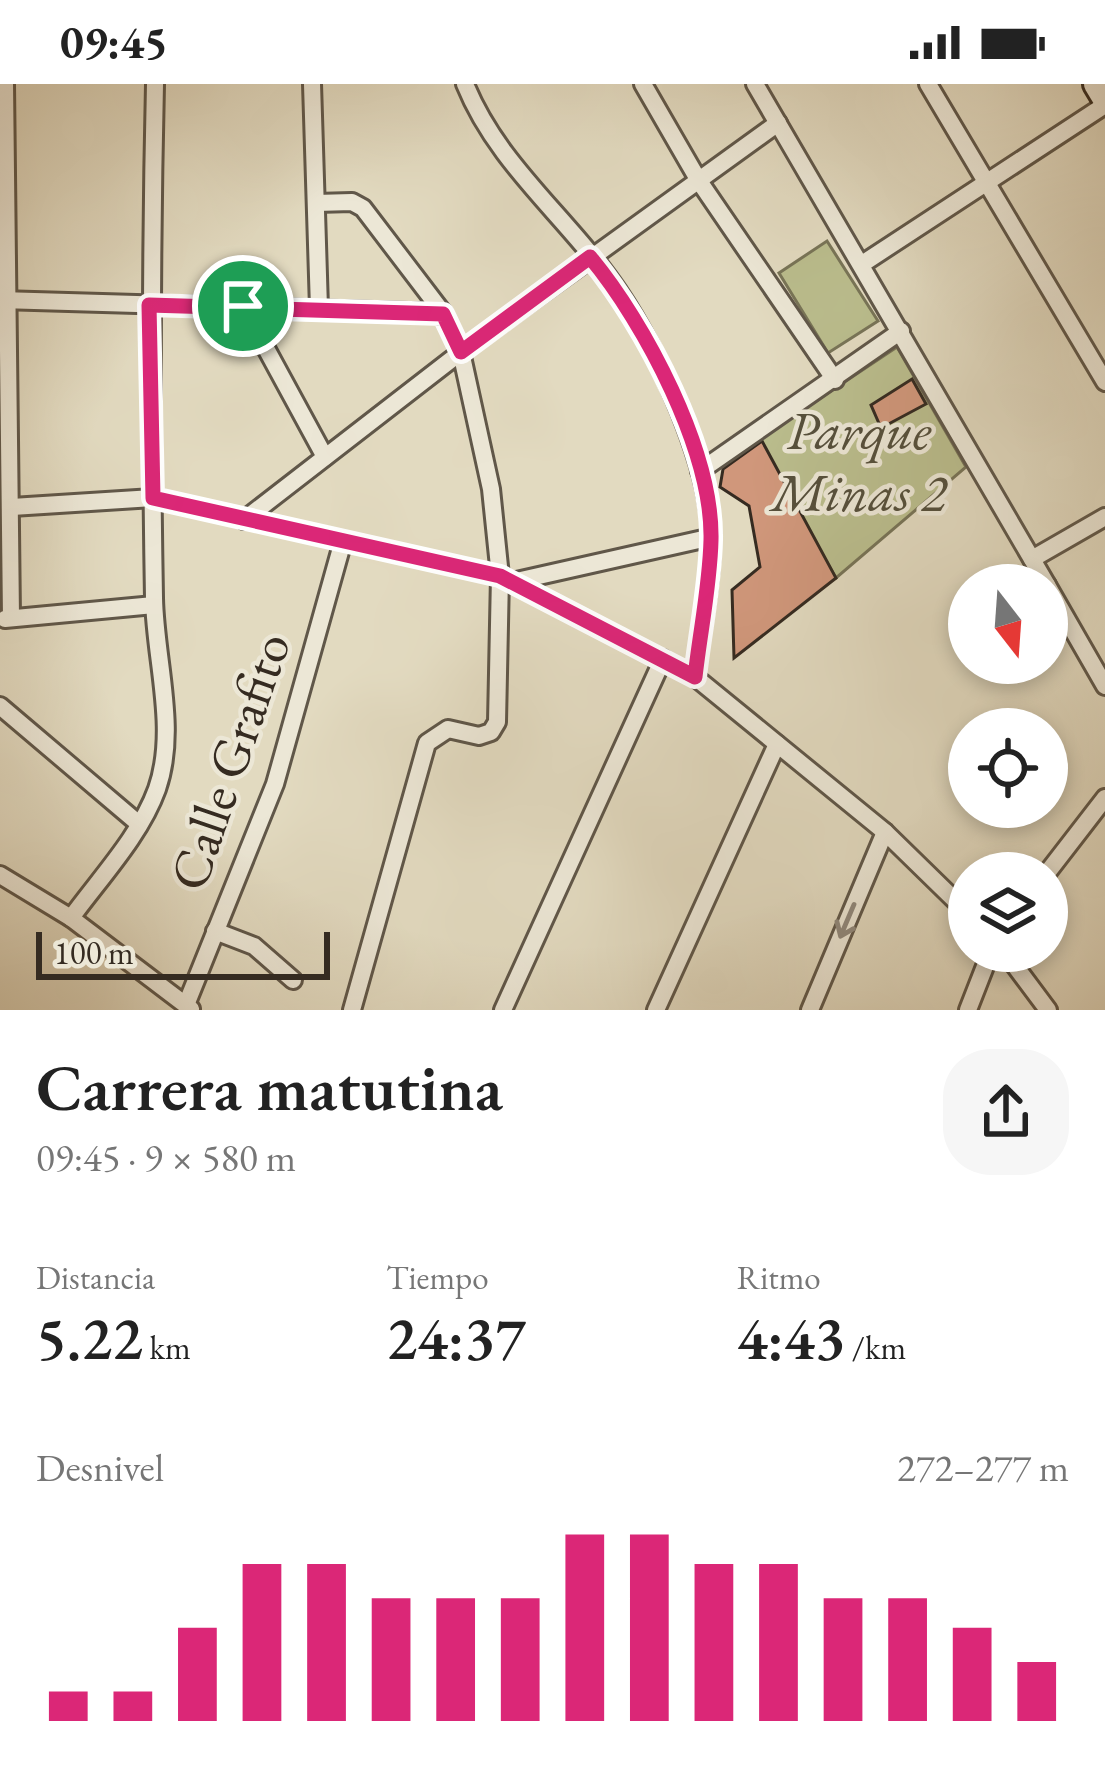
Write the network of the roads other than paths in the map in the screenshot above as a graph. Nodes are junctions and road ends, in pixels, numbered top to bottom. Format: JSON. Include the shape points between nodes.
{"nodes":[{"id":1,"x":5,"y":84,"type":"edge"},
{"id":2,"x":155,"y":84,"type":"edge"},
{"id":3,"x":312,"y":84,"type":"edge"},
{"id":4,"x":465,"y":84,"type":"edge"},
{"id":5,"x":643,"y":84,"type":"edge"},
{"id":6,"x":755,"y":84,"type":"edge"},
{"id":7,"x":928,"y":84,"type":"edge"},
{"id":8,"x":1096,"y":84,"type":"edge"},
{"id":9,"x":1105,"y":102,"type":"edge"},
{"id":10,"x":778,"y":123,"type":"junction"},
{"id":11,"x":699,"y":182,"type":"junction"},
{"id":12,"x":989,"y":183,"type":"junction"},
{"id":13,"x":316,"y":203,"type":"junction"},
{"id":14,"x":590,"y":257,"type":"junction"},
{"id":15,"x":862,"y":264,"type":"junction"},
{"id":16,"x":2,"y":300,"type":"edge"},
{"id":17,"x":149,"y":305,"type":"junction"},
{"id":18,"x":243,"y":306,"type":"junction"},
{"id":19,"x":319,"y":308,"type":"junction"},
{"id":20,"x":443,"y":314,"type":"junction"},
{"id":21,"x":901,"y":332,"type":"junction"},
{"id":22,"x":461,"y":352,"type":"junction"},
{"id":23,"x":835,"y":380,"type":"junction"},
{"id":24,"x":1105,"y":382,"type":"edge"},
{"id":25,"x":325,"y":457,"type":"junction"},
{"id":26,"x":700,"y":471,"type":"junction"},
{"id":27,"x":153,"y":498,"type":"junction"},
{"id":28,"x":12,"y":507,"type":"junction"},
{"id":29,"x":1105,"y":517,"type":"edge"},
{"id":30,"x":244,"y":520,"type":"junction"},
{"id":31,"x":712,"y":537,"type":"junction"},
{"id":32,"x":343,"y":541,"type":"junction"},
{"id":33,"x":1032,"y":559,"type":"junction"},
{"id":34,"x":1035,"y":564,"type":"edge"},
{"id":35,"x":506,"y":579,"type":"junction"},
{"id":36,"x":154,"y":605,"type":"junction"},
{"id":37,"x":6,"y":619,"type":"edge"},
{"id":38,"x":1068,"y":622,"type":"edge"},
{"id":39,"x":663,"y":659,"type":"junction"},
{"id":40,"x":695,"y":677,"type":"junction"},
{"id":41,"x":1105,"y":686,"type":"edge"},
{"id":42,"x":0,"y":706,"type":"edge"},
{"id":43,"x":777,"y":744,"type":"junction"},
{"id":44,"x":1105,"y":798,"type":"edge"},
{"id":45,"x":139,"y":824,"type":"junction"},
{"id":46,"x":884,"y":832,"type":"junction"},
{"id":47,"x":1063,"y":852,"type":"edge"},
{"id":48,"x":0,"y":875,"type":"edge"},
{"id":49,"x":948,"y":894,"type":"edge"},
{"id":50,"x":70,"y":918,"type":"junction"},
{"id":51,"x":215,"y":932,"type":"junction"},
{"id":52,"x":983,"y":972,"type":"edge"},
{"id":53,"x":1020,"y":972,"type":"edge"},
{"id":54,"x":293,"y":980,"type":"dead end"},
{"id":55,"x":189,"y":1008,"type":"edge"},
{"id":56,"x":352,"y":1010,"type":"edge"},
{"id":57,"x":503,"y":1010,"type":"edge"},
{"id":58,"x":656,"y":1010,"type":"edge"},
{"id":59,"x":810,"y":1010,"type":"edge"},
{"id":60,"x":968,"y":1010,"type":"edge"},
{"id":61,"x":1048,"y":1010,"type":"edge"}],
"edges":[{"from":1,"to":16,"type":"street"},
{"from":2,"to":17,"type":"street"},
{"from":3,"to":13,"type":"street"},
{"from":4,"to":14,"type":"street","via":[[483,129]]},
{"from":5,"to":11,"type":"street"},
{"from":6,"to":10,"type":"street"},
{"from":7,"to":12,"type":"street"},
{"from":8,"to":9,"type":"street"},
{"from":9,"to":12,"type":"street"},
{"from":10,"to":11,"type":"street"},
{"from":10,"to":15,"type":"street"},
{"from":11,"to":14,"type":"street"},
{"from":11,"to":23,"type":"street"},
{"from":12,"to":15,"type":"street"},
{"from":12,"to":24,"type":"street"},
{"from":13,"to":19,"type":"street"},
{"from":13,"to":20,"type":"street","via":[[363,208]]},
{"from":14,"to":22,"type":"street"},
{"from":14,"to":26,"type":"street","via":[[629,313]]},
{"from":15,"to":21,"type":"street"},
{"from":16,"to":17,"type":"street"},
{"from":16,"to":28,"type":"street"},
{"from":17,"to":18,"type":"street"},
{"from":17,"to":27,"type":"street"},
{"from":18,"to":19,"type":"street"},
{"from":18,"to":25,"type":"street"},
{"from":19,"to":20,"type":"street"},
{"from":20,"to":22,"type":"street"},
{"from":21,"to":23,"type":"street"},
{"from":21,"to":33,"type":"street"},
{"from":22,"to":25,"type":"street"},
{"from":22,"to":35,"type":"street"},
{"from":23,"to":26,"type":"street"},
{"from":25,"to":30,"type":"street"},
{"from":26,"to":31,"type":"street"},
{"from":27,"to":28,"type":"street"},
{"from":27,"to":30,"type":"street"},
{"from":27,"to":36,"type":"street"},
{"from":28,"to":37,"type":"street"},
{"from":29,"to":33,"type":"street"},
{"from":30,"to":32,"type":"street"},
{"from":31,"to":35,"type":"street"},
{"from":31,"to":40,"type":"street"},
{"from":32,"to":35,"type":"street"},
{"from":32,"to":51,"type":"street","name":"Calle Grafito","via":[[275,784]]},
{"from":33,"to":34,"type":"street"},
{"from":35,"to":39,"type":"street"},
{"from":35,"to":56,"type":"street","via":[[497,722],[479,736],[448,729],[427,743]]},
{"from":36,"to":37,"type":"street"},
{"from":36,"to":45,"type":"street","via":[[166,747]]},
{"from":38,"to":41,"type":"street"},
{"from":39,"to":40,"type":"street"},
{"from":39,"to":57,"type":"street"},
{"from":40,"to":43,"type":"street"},
{"from":42,"to":45,"type":"street"},
{"from":43,"to":46,"type":"street"},
{"from":43,"to":58,"type":"street"},
{"from":44,"to":47,"type":"street"},
{"from":45,"to":50,"type":"street"},
{"from":46,"to":49,"type":"street"},
{"from":46,"to":59,"type":"street","one_way":true},
{"from":48,"to":50,"type":"street"},
{"from":50,"to":55,"type":"street"},
{"from":51,"to":54,"type":"street","via":[[254,946]]},
{"from":51,"to":55,"type":"street","name":"Calle Grafito"},
{"from":52,"to":60,"type":"street"},
{"from":53,"to":61,"type":"street"}]}
